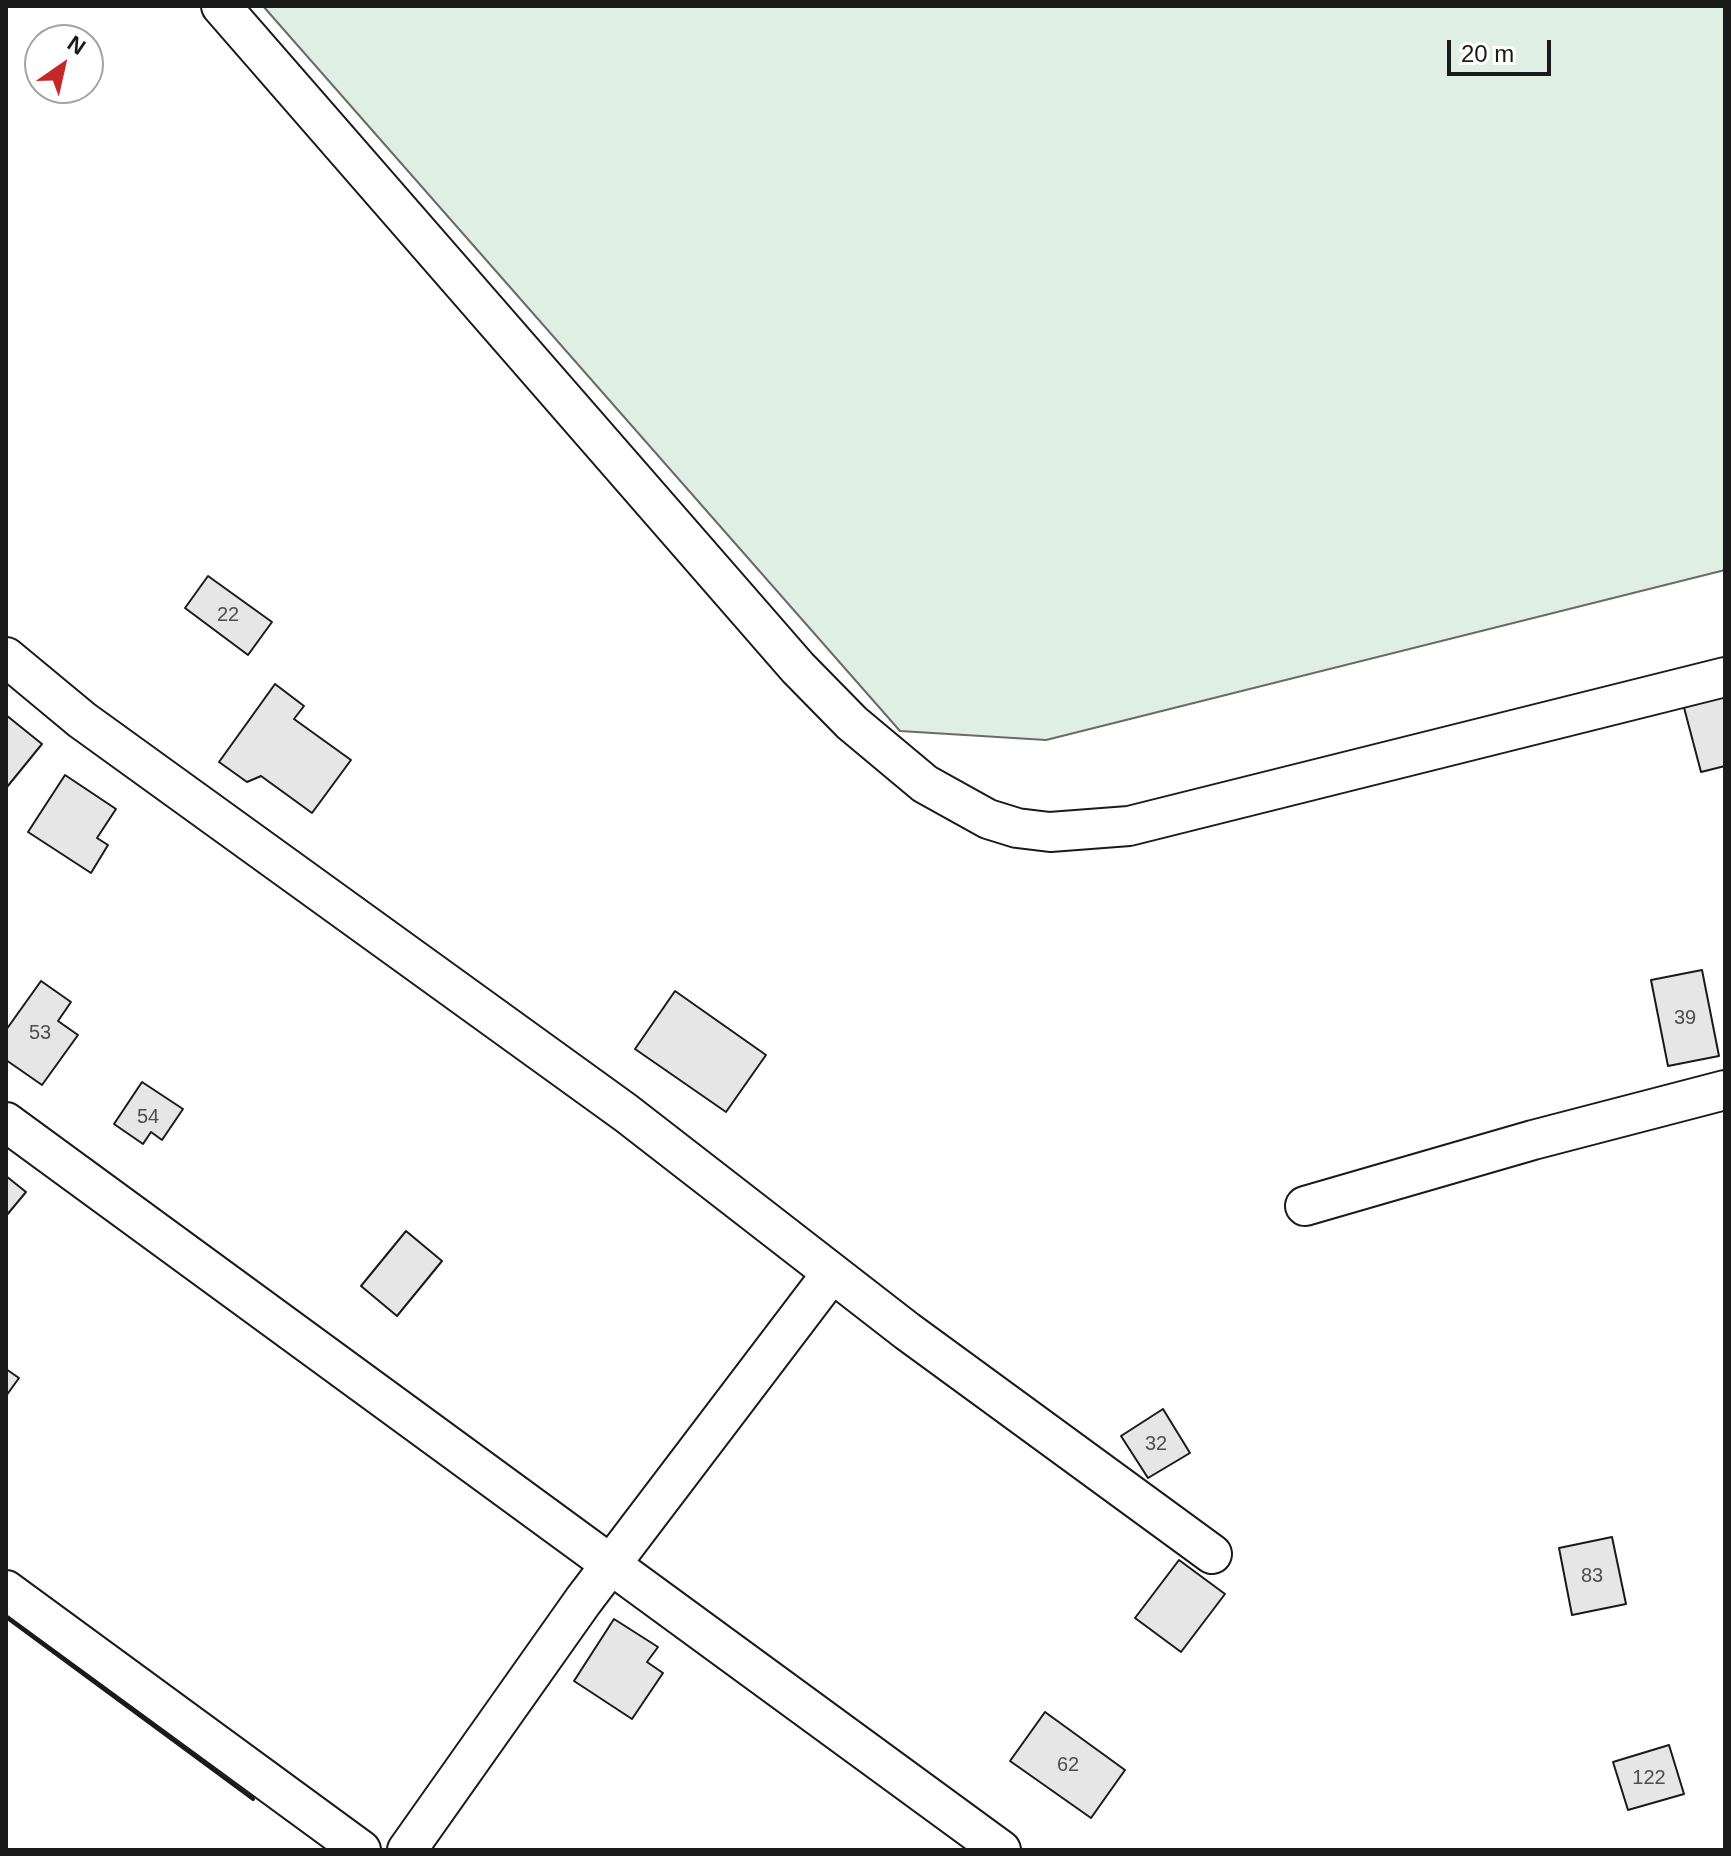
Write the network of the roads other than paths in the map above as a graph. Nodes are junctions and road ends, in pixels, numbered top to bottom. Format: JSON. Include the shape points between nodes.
{"nodes":[{"id":1,"x":221,"y":6,"type":"edge"},
{"id":2,"x":6,"y":657,"type":"edge"},
{"id":3,"x":1725,"y":677,"type":"edge"},
{"id":4,"x":1725,"y":1090,"type":"edge"},
{"id":5,"x":6,"y":1122,"type":"edge"},
{"id":6,"x":1305,"y":1206,"type":"dead end"},
{"id":7,"x":832,"y":1273,"type":"junction"},
{"id":8,"x":1212,"y":1554,"type":"dead end"},
{"id":9,"x":611,"y":1564,"type":"junction"},
{"id":10,"x":6,"y":1590,"type":"edge"},
{"id":11,"x":361,"y":1850,"type":"edge"},
{"id":12,"x":407,"y":1850,"type":"edge"},
{"id":13,"x":1001,"y":1850,"type":"edge"}],
"edges":[{"from":1,"to":3,"type":"street","via":[[798,668],[914,776],[988,819],[1050,832],[1129,826]]},
{"from":2,"to":7,"type":"street","via":[[82,720],[626,1113]]},
{"from":4,"to":6,"type":"street"},
{"from":5,"to":9,"type":"street"},
{"from":7,"to":8,"type":"street"},
{"from":7,"to":9,"type":"street"},
{"from":9,"to":12,"type":"street"},
{"from":9,"to":13,"type":"street"},
{"from":10,"to":11,"type":"street"}]}
